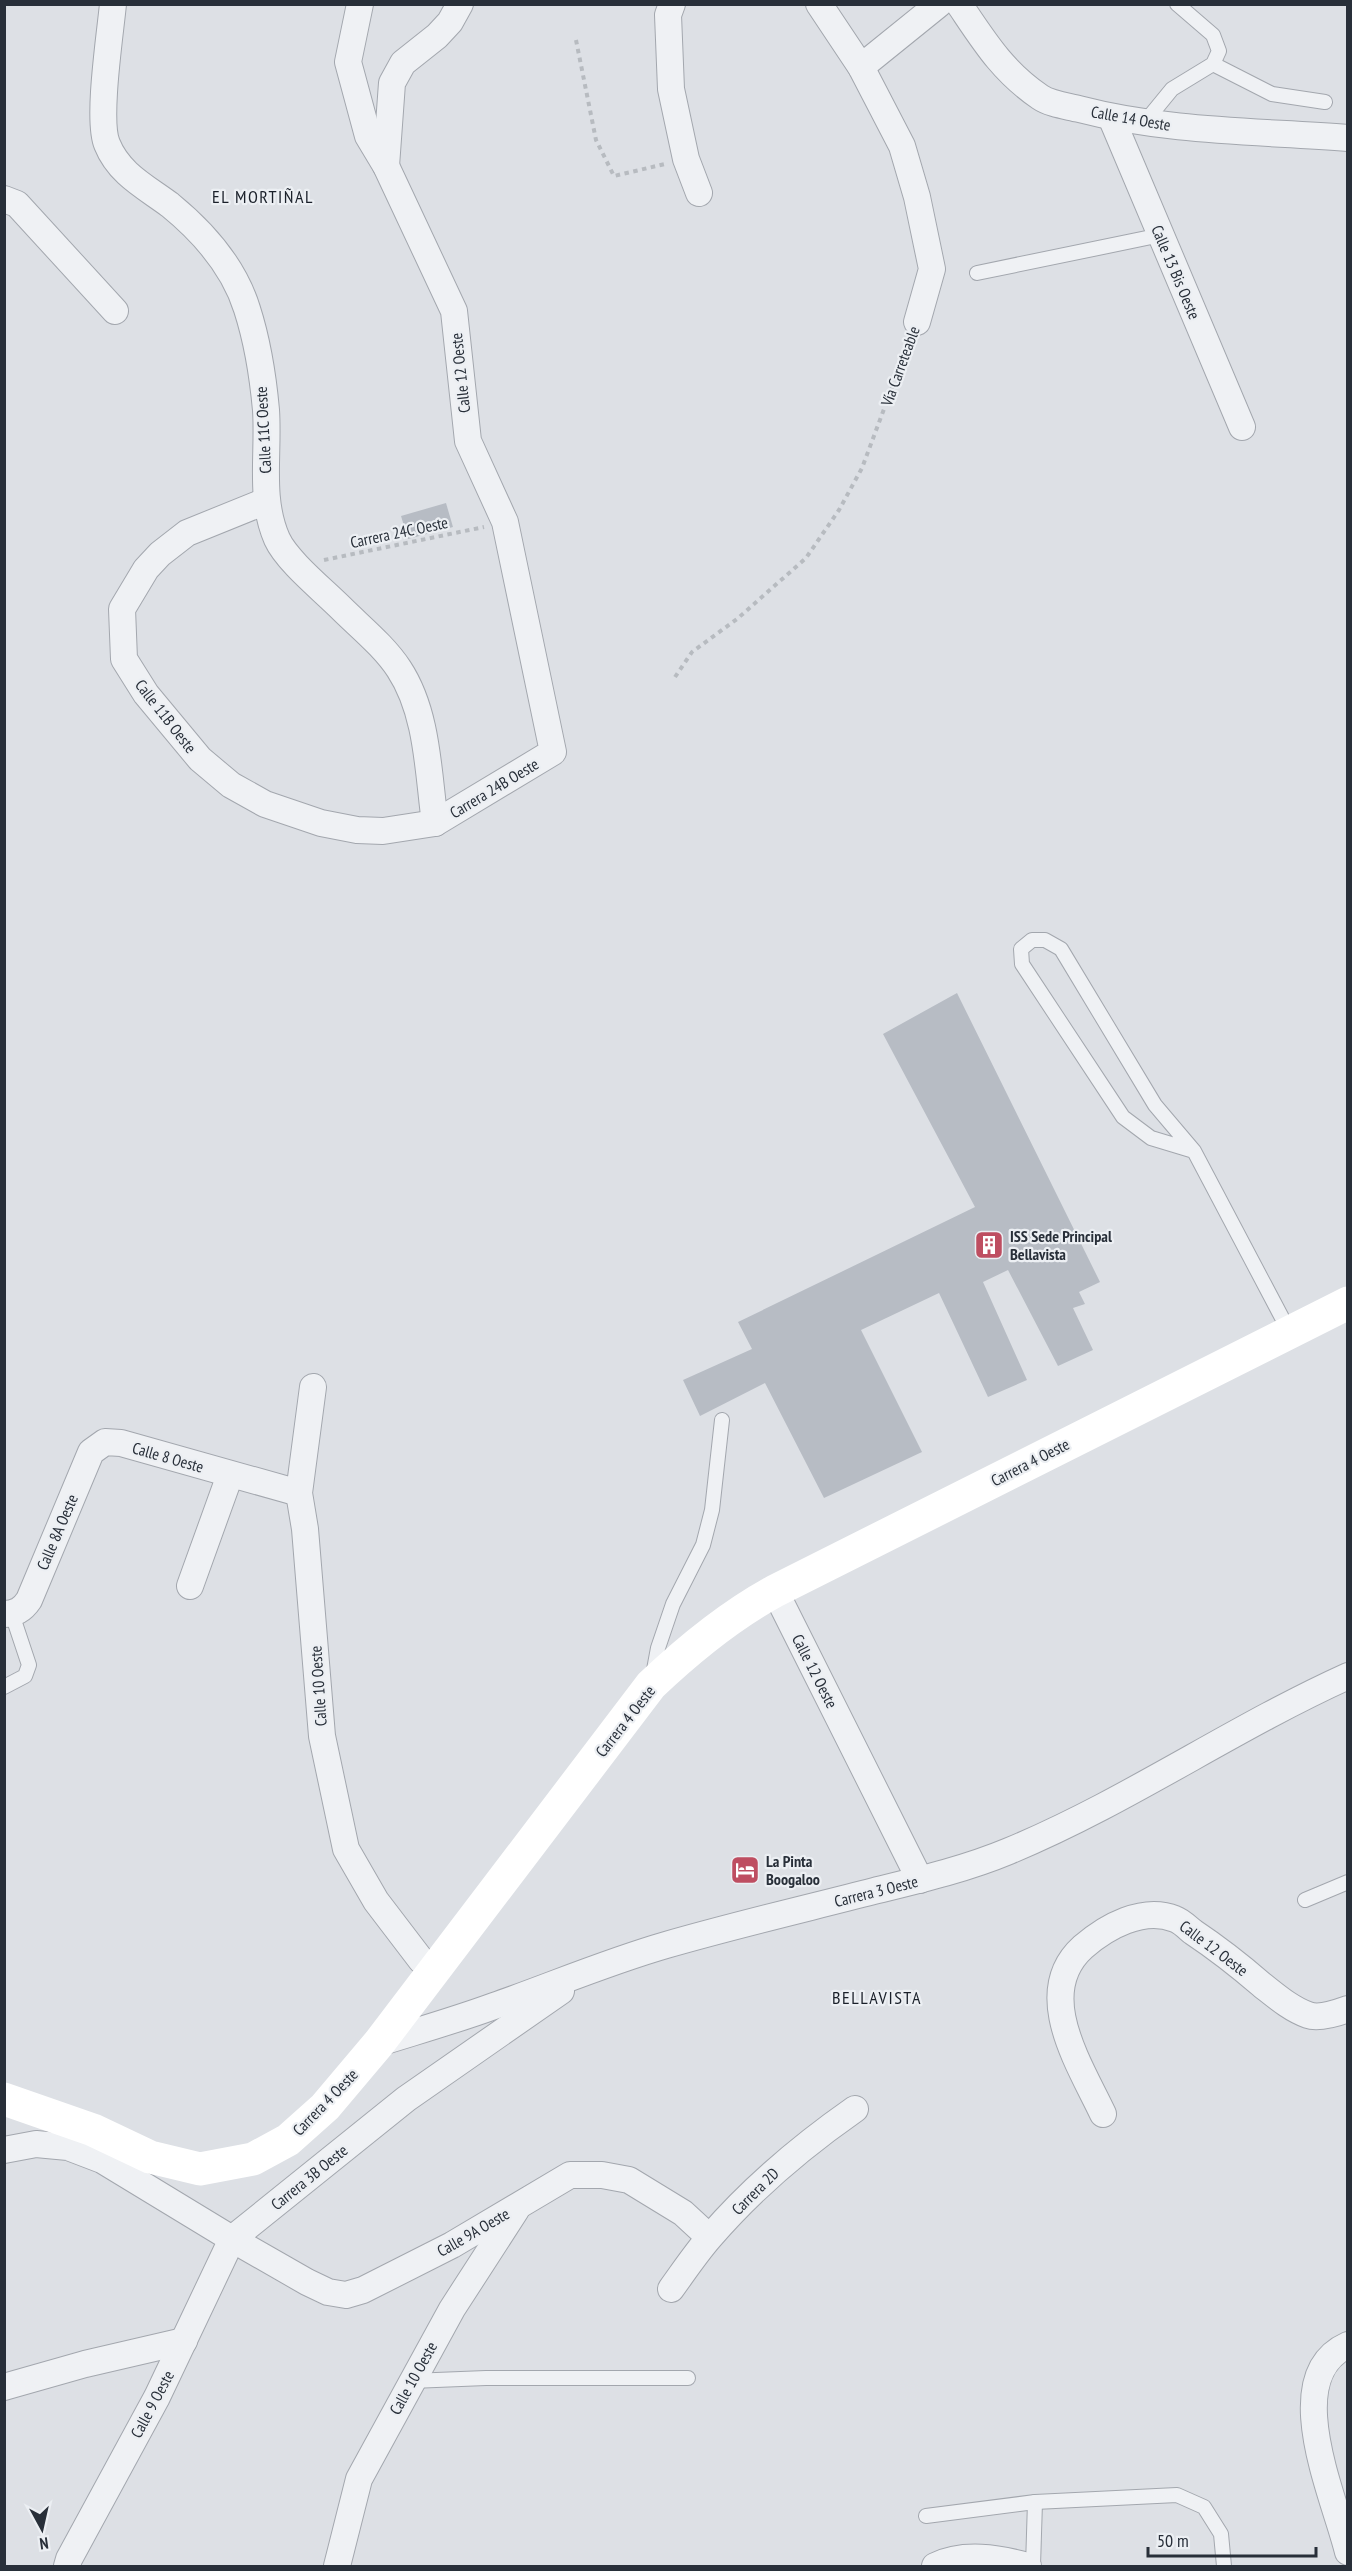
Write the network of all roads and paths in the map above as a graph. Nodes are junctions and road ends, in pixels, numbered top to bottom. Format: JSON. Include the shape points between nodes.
{"nodes":[{"id":1,"x":113,"y":4,"type":"edge"},
{"id":2,"x":360,"y":4,"type":"edge"},
{"id":3,"x":460,"y":4,"type":"edge"},
{"id":4,"x":672,"y":4,"type":"edge"},
{"id":5,"x":819,"y":4,"type":"edge"},
{"id":6,"x":939,"y":4,"type":"edge"},
{"id":7,"x":959,"y":4,"type":"edge"},
{"id":8,"x":1177,"y":4,"type":"edge"},
{"id":9,"x":576,"y":40,"type":"dead end"},
{"id":10,"x":1213,"y":64,"type":"junction"},
{"id":11,"x":861,"y":67,"type":"junction"},
{"id":12,"x":1325,"y":102,"type":"dead end"},
{"id":13,"x":1111,"y":117,"type":"junction"},
{"id":14,"x":1144,"y":122,"type":"junction"},
{"id":15,"x":1347,"y":138,"type":"edge"},
{"id":16,"x":686,"y":159,"type":"junction"},
{"id":17,"x":386,"y":166,"type":"junction"},
{"id":18,"x":699,"y":193,"type":"dead end"},
{"id":19,"x":4,"y":199,"type":"edge"},
{"id":20,"x":1161,"y":236,"type":"junction"},
{"id":21,"x":977,"y":273,"type":"dead end"},
{"id":22,"x":116,"y":311,"type":"dead end"},
{"id":23,"x":917,"y":322,"type":"joint"},
{"id":24,"x":1242,"y":427,"type":"dead end"},
{"id":25,"x":266,"y":501,"type":"junction"},
{"id":26,"x":505,"y":522,"type":"junction"},
{"id":27,"x":298,"y":566,"type":"junction"},
{"id":28,"x":675,"y":676,"type":"dead end"},
{"id":29,"x":553,"y":752,"type":"joint"},
{"id":30,"x":435,"y":823,"type":"junction"},
{"id":31,"x":1194,"y":1151,"type":"junction"},
{"id":32,"x":1347,"y":1302,"type":"edge"},
{"id":33,"x":1289,"y":1332,"type":"junction"},
{"id":34,"x":313,"y":1387,"type":"dead end"},
{"id":35,"x":722,"y":1420,"type":"dead end"},
{"id":36,"x":105,"y":1442,"type":"joint"},
{"id":37,"x":230,"y":1475,"type":"junction"},
{"id":38,"x":298,"y":1493,"type":"junction"},
{"id":39,"x":190,"y":1586,"type":"dead end"},
{"id":40,"x":775,"y":1591,"type":"junction"},
{"id":41,"x":8,"y":1614,"type":"edge"},
{"id":42,"x":1347,"y":1676,"type":"edge"},
{"id":43,"x":651,"y":1685,"type":"junction"},
{"id":44,"x":4,"y":1687,"type":"edge"},
{"id":45,"x":920,"y":1880,"type":"junction"},
{"id":46,"x":1347,"y":1882,"type":"edge"},
{"id":47,"x":1305,"y":1900,"type":"dead end"},
{"id":48,"x":421,"y":1960,"type":"dead end"},
{"id":49,"x":592,"y":1969,"type":"junction"},
{"id":50,"x":1347,"y":2009,"type":"edge"},
{"id":51,"x":379,"y":2043,"type":"junction"},
{"id":52,"x":4,"y":2099,"type":"edge"},
{"id":53,"x":855,"y":2109,"type":"dead end"},
{"id":54,"x":1103,"y":2114,"type":"dead end"},
{"id":55,"x":4,"y":2150,"type":"edge"},
{"id":56,"x":520,"y":2204,"type":"junction"},
{"id":57,"x":709,"y":2237,"type":"junction"},
{"id":58,"x":231,"y":2239,"type":"junction"},
{"id":59,"x":671,"y":2289,"type":"dead end"},
{"id":60,"x":184,"y":2342,"type":"junction"},
{"id":61,"x":1347,"y":2345,"type":"edge"},
{"id":62,"x":688,"y":2378,"type":"dead end"},
{"id":63,"x":411,"y":2381,"type":"junction"},
{"id":64,"x":4,"y":2387,"type":"edge"},
{"id":65,"x":1035,"y":2502,"type":"junction"},
{"id":66,"x":926,"y":2516,"type":"dead end"},
{"id":67,"x":1347,"y":2552,"type":"edge"},
{"id":68,"x":67,"y":2566,"type":"edge"},
{"id":69,"x":337,"y":2566,"type":"edge"},
{"id":70,"x":935,"y":2566,"type":"edge"},
{"id":71,"x":1030,"y":2566,"type":"edge"},
{"id":72,"x":1224,"y":2566,"type":"edge"}],
"edges":[{"from":1,"to":25,"type":"street","name":"Calle 11C Oeste","via":[[103,118],[106,143],[118,165],[201,232],[225,264],[247,307],[266,411]]},
{"from":2,"to":17,"type":"street","name":"Calle 12 Oeste","via":[[348,62],[368,136]]},
{"from":3,"to":17,"type":"street","via":[[450,22],[403,63],[392,82]]},
{"from":4,"to":16,"type":"street","via":[[668,15],[671,89]]},
{"from":5,"to":11,"type":"street","name":"Vía Carreteable"},
{"from":6,"to":11,"type":"street"},
{"from":7,"to":13,"type":"street","name":"Calle 14 Oeste","via":[[998,62],[1042,99]]},
{"from":8,"to":10,"type":"lane","via":[[1213,35],[1219,51]]},
{"from":9,"to":16,"type":"path","via":[[596,140],[614,176]]},
{"from":10,"to":12,"type":"lane","via":[[1272,94]]},
{"from":10,"to":14,"type":"lane","via":[[1172,89]]},
{"from":11,"to":23,"type":"street","name":"Vía Carreteable","via":[[902,146],[920,207],[932,269]]},
{"from":13,"to":14,"type":"street","name":"Calle 14 Oeste"},
{"from":13,"to":20,"type":"street","name":"Calle 13 Bis Oeste"},
{"from":14,"to":15,"type":"street","name":"Calle 14 Oeste"},
{"from":16,"to":18,"type":"street"},
{"from":17,"to":26,"type":"street","name":"Calle 12 Oeste","via":[[454,311],[468,441]]},
{"from":19,"to":22,"type":"street","via":[[17,204]]},
{"from":20,"to":21,"type":"lane"},
{"from":20,"to":24,"type":"street","name":"Calle 13 Bis Oeste"},
{"from":23,"to":28,"type":"path","name":"Vía Carreteable","via":[[862,468],[832,520],[806,558],[737,619],[692,652]]},
{"from":25,"to":27,"type":"street","name":"Calle 11C Oeste","via":[[278,541]]},
{"from":25,"to":30,"type":"street","name":"Calle 11B Oeste","via":[[186,533],[146,569],[122,609],[124,659],[146,694],[200,759],[231,785],[265,804],[321,823],[357,830],[383,831]]},
{"from":26,"to":27,"type":"path","name":"Carrera 24C Oeste"},
{"from":26,"to":29,"type":"street","name":"Calle 12 Oeste"},
{"from":27,"to":30,"type":"street","name":"Calle 11C Oeste","via":[[398,668],[422,727]]},
{"from":29,"to":30,"type":"street","name":"Carrera 24B Oeste"},
{"from":31,"to":31,"type":"lane","via":[[1151,1138],[1123,1117],[1022,964],[1021,949],[1032,940],[1046,940],[1061,949],[1155,1105]]},
{"from":31,"to":33,"type":"lane"},
{"from":32,"to":33,"type":"street","name":"Carrera 4 Oeste"},
{"from":33,"to":40,"type":"street","name":"Carrera 4 Oeste"},
{"from":34,"to":38,"type":"street","name":"Calle 10 Oeste"},
{"from":35,"to":43,"type":"lane","via":[[712,1510],[703,1545],[674,1604],[658,1648]]},
{"from":36,"to":37,"type":"street","name":"Calle 8 Oeste","via":[[121,1443]]},
{"from":36,"to":41,"type":"street","name":"Calle 8A Oeste","via":[[91,1452],[29,1600],[24,1607]]},
{"from":37,"to":38,"type":"street","name":"Calle 8 Oeste"},
{"from":37,"to":39,"type":"street"},
{"from":38,"to":48,"type":"street","name":"Calle 10 Oeste","via":[[306,1540],[322,1736],[346,1849],[376,1901]]},
{"from":40,"to":43,"type":"street","name":"Carrera 4 Oeste","via":[[686,1652]]},
{"from":40,"to":45,"type":"street","name":"Calle 12 Oeste"},
{"from":41,"to":44,"type":"lane","via":[[29,1665],[25,1676]]},
{"from":42,"to":45,"type":"street","name":"Carrera 3 Oeste","via":[[1296,1699],[1083,1818],[1006,1852]]},
{"from":43,"to":51,"type":"street","name":"Carrera 4 Oeste"},
{"from":45,"to":49,"type":"street","name":"Carrera 3 Oeste","via":[[726,1929]]},
{"from":46,"to":47,"type":"lane"},
{"from":49,"to":51,"type":"street","name":"Carrera 3 Oeste","via":[[493,2007]]},
{"from":49,"to":58,"type":"street","name":"Carrera 3B Oeste","via":[[406,2099]]},
{"from":50,"to":54,"type":"street","name":"Calle 12 Oeste","via":[[1309,2016],[1282,2001],[1174,1918],[1146,1916],[1119,1922],[1073,1957],[1061,1979],[1063,2020]]},
{"from":51,"to":52,"type":"street","name":"Carrera 4 Oeste","via":[[325,2107],[288,2140],[253,2159],[200,2169],[150,2157],[93,2130]]},
{"from":53,"to":57,"type":"street","name":"Carrera 2D","via":[[801,2147]]},
{"from":55,"to":58,"type":"street","via":[[36,2144],[68,2147],[102,2160]]},
{"from":56,"to":57,"type":"street","name":"Calle 9A Oeste","via":[[570,2175],[602,2175],[629,2180],[657,2196]]},
{"from":56,"to":58,"type":"street","name":"Calle 9A Oeste","via":[[452,2245],[346,2295],[328,2292]]},
{"from":56,"to":63,"type":"street","name":"Calle 10 Oeste"},
{"from":57,"to":59,"type":"street","name":"Carrera 2D"},
{"from":58,"to":60,"type":"street","name":"Calle 9 Oeste"},
{"from":60,"to":64,"type":"street"},
{"from":60,"to":68,"type":"street","name":"Calle 9 Oeste"},
{"from":61,"to":67,"type":"street","via":[[1329,2355],[1318,2376],[1312,2402],[1314,2429]]},
{"from":62,"to":63,"type":"lane"},
{"from":63,"to":69,"type":"street","name":"Calle 10 Oeste","via":[[359,2479]]},
{"from":65,"to":66,"type":"lane"},
{"from":65,"to":71,"type":"lane"},
{"from":65,"to":72,"type":"lane","via":[[1177,2495],[1204,2506],[1221,2534]]},
{"from":70,"to":71,"type":"street","via":[[971,2557]]}]}
